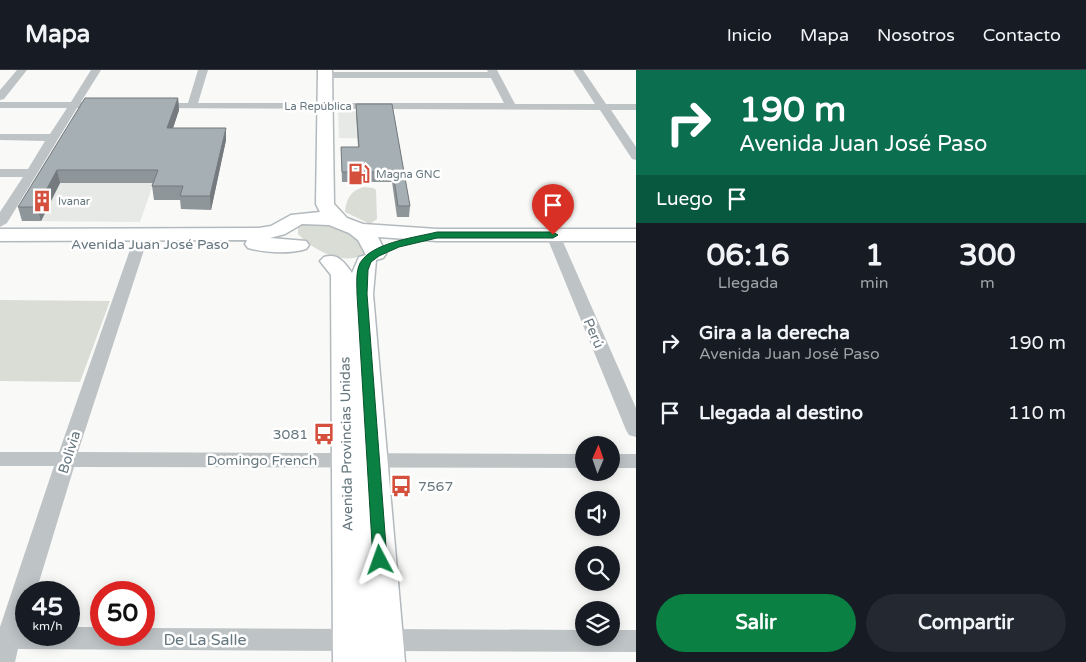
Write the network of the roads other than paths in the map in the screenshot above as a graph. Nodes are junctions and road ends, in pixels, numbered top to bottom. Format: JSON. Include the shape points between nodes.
{"nodes":[{"id":1,"x":22,"y":70,"type":"edge"},
{"id":2,"x":96,"y":70,"type":"edge"},
{"id":3,"x":203,"y":70,"type":"edge"},
{"id":4,"x":578,"y":70,"type":"edge"},
{"id":5,"x":320,"y":72,"type":"edge"},
{"id":6,"x":411,"y":73,"type":"edge"},
{"id":7,"x":494,"y":73,"type":"edge"},
{"id":8,"x":0,"y":98,"type":"edge"},
{"id":9,"x":0,"y":105,"type":"edge"},
{"id":10,"x":75,"y":105,"type":"junction"},
{"id":11,"x":114,"y":105,"type":"edge"},
{"id":12,"x":144,"y":106,"type":"edge"},
{"id":13,"x":192,"y":106,"type":"junction"},
{"id":14,"x":317,"y":107,"type":"junction"},
{"id":15,"x":511,"y":107,"type":"junction"},
{"id":16,"x":603,"y":107,"type":"junction"},
{"id":17,"x":636,"y":107,"type":"edge"},
{"id":18,"x":0,"y":137,"type":"edge"},
{"id":19,"x":54,"y":138,"type":"junction"},
{"id":20,"x":309,"y":145,"type":"dead end"},
{"id":21,"x":636,"y":156,"type":"edge"},
{"id":22,"x":0,"y":173,"type":"edge"},
{"id":23,"x":32,"y":173,"type":"junction"},
{"id":24,"x":298,"y":215,"type":"junction"},
{"id":25,"x":0,"y":223,"type":"edge"},
{"id":26,"x":349,"y":226,"type":"junction"},
{"id":27,"x":0,"y":235,"type":"edge"},
{"id":28,"x":437,"y":235,"type":"junction"},
{"id":29,"x":553,"y":235,"type":"junction"},
{"id":30,"x":636,"y":235,"type":"edge"},
{"id":31,"x":0,"y":243,"type":"edge"},
{"id":32,"x":139,"y":244,"type":"junction"},
{"id":33,"x":299,"y":245,"type":"junction"},
{"id":34,"x":371,"y":257,"type":"junction"},
{"id":35,"x":331,"y":261,"type":"junction"},
{"id":36,"x":636,"y":430,"type":"edge"},
{"id":37,"x":0,"y":459,"type":"edge"},
{"id":38,"x":66,"y":459,"type":"junction"},
{"id":39,"x":360,"y":460,"type":"junction"},
{"id":40,"x":575,"y":461,"type":"edge"},
{"id":41,"x":620,"y":461,"type":"edge"},
{"id":42,"x":636,"y":461,"type":"edge"},
{"id":43,"x":5,"y":638,"type":"edge"},
{"id":44,"x":636,"y":641,"type":"edge"},
{"id":45,"x":350,"y":651,"type":"edge"},
{"id":46,"x":386,"y":651,"type":"edge"},
{"id":47,"x":2,"y":662,"type":"edge"}],
"edges":[{"from":1,"to":8,"type":"street"},
{"from":2,"to":10,"type":"street"},
{"from":3,"to":13,"type":"street"},
{"from":4,"to":16,"type":"street"},
{"from":5,"to":6,"type":"street"},
{"from":5,"to":14,"type":"main road"},
{"from":6,"to":7,"type":"street"},
{"from":7,"to":15,"type":"street"},
{"from":9,"to":10,"type":"street"},
{"from":10,"to":11,"type":"street"},
{"from":10,"to":19,"type":"street"},
{"from":12,"to":13,"type":"street","name":"La República"},
{"from":13,"to":14,"type":"street","name":"La República"},
{"from":14,"to":15,"type":"street","name":"La República"},
{"from":14,"to":20,"type":"main road"},
{"from":14,"to":26,"type":"main road","via":[[325,204],[330,213]]},
{"from":15,"to":16,"type":"street","name":"La República"},
{"from":16,"to":17,"type":"street","name":"La República"},
{"from":16,"to":21,"type":"street"},
{"from":18,"to":19,"type":"street"},
{"from":19,"to":23,"type":"street"},
{"from":22,"to":23,"type":"street"},
{"from":23,"to":25,"type":"street"},
{"from":24,"to":26,"type":"main road","name":"Avenida Juan José Paso"},
{"from":24,"to":27,"type":"main road","name":"Avenida Juan José Paso","via":[[276,231],[238,235]]},
{"from":24,"to":33,"type":"main road","via":[[290,235]]},
{"from":26,"to":28,"type":"main road"},
{"from":26,"to":34,"type":"main road","via":[[375,245]]},
{"from":28,"to":29,"type":"main road"},
{"from":28,"to":34,"type":"main road","via":[[396,245]]},
{"from":29,"to":30,"type":"main road"},
{"from":29,"to":36,"type":"street","name":"Perú"},
{"from":31,"to":32,"type":"main road","name":"Avenida Juan José Paso"},
{"from":32,"to":33,"type":"main road","name":"Avenida Juan José Paso"},
{"from":32,"to":38,"type":"street","name":"Bolivia"},
{"from":33,"to":35,"type":"main road"},
{"from":34,"to":35,"type":"main road","via":[[343,263]]},
{"from":34,"to":39,"type":"main road","name":"Avenida Provincias Unidas","via":[[363,270]]},
{"from":35,"to":39,"type":"main road","name":"Avenida Provincias Unidas","via":[[342,274]]},
{"from":37,"to":38,"type":"street","name":"Domingo French"},
{"from":38,"to":39,"type":"street","name":"Domingo French"},
{"from":38,"to":43,"type":"street","name":"Bolivia"},
{"from":39,"to":40,"type":"street","name":"Domingo French"},
{"from":39,"to":45,"type":"main road","name":"Avenida Provincias Unidas"},
{"from":39,"to":46,"type":"main road","name":"Avenida Provincias Unidas"},
{"from":41,"to":42,"type":"street"},
{"from":43,"to":45,"type":"street","name":"De La Salle"},
{"from":43,"to":47,"type":"street","name":"Bolivia"},
{"from":44,"to":46,"type":"street"}]}
